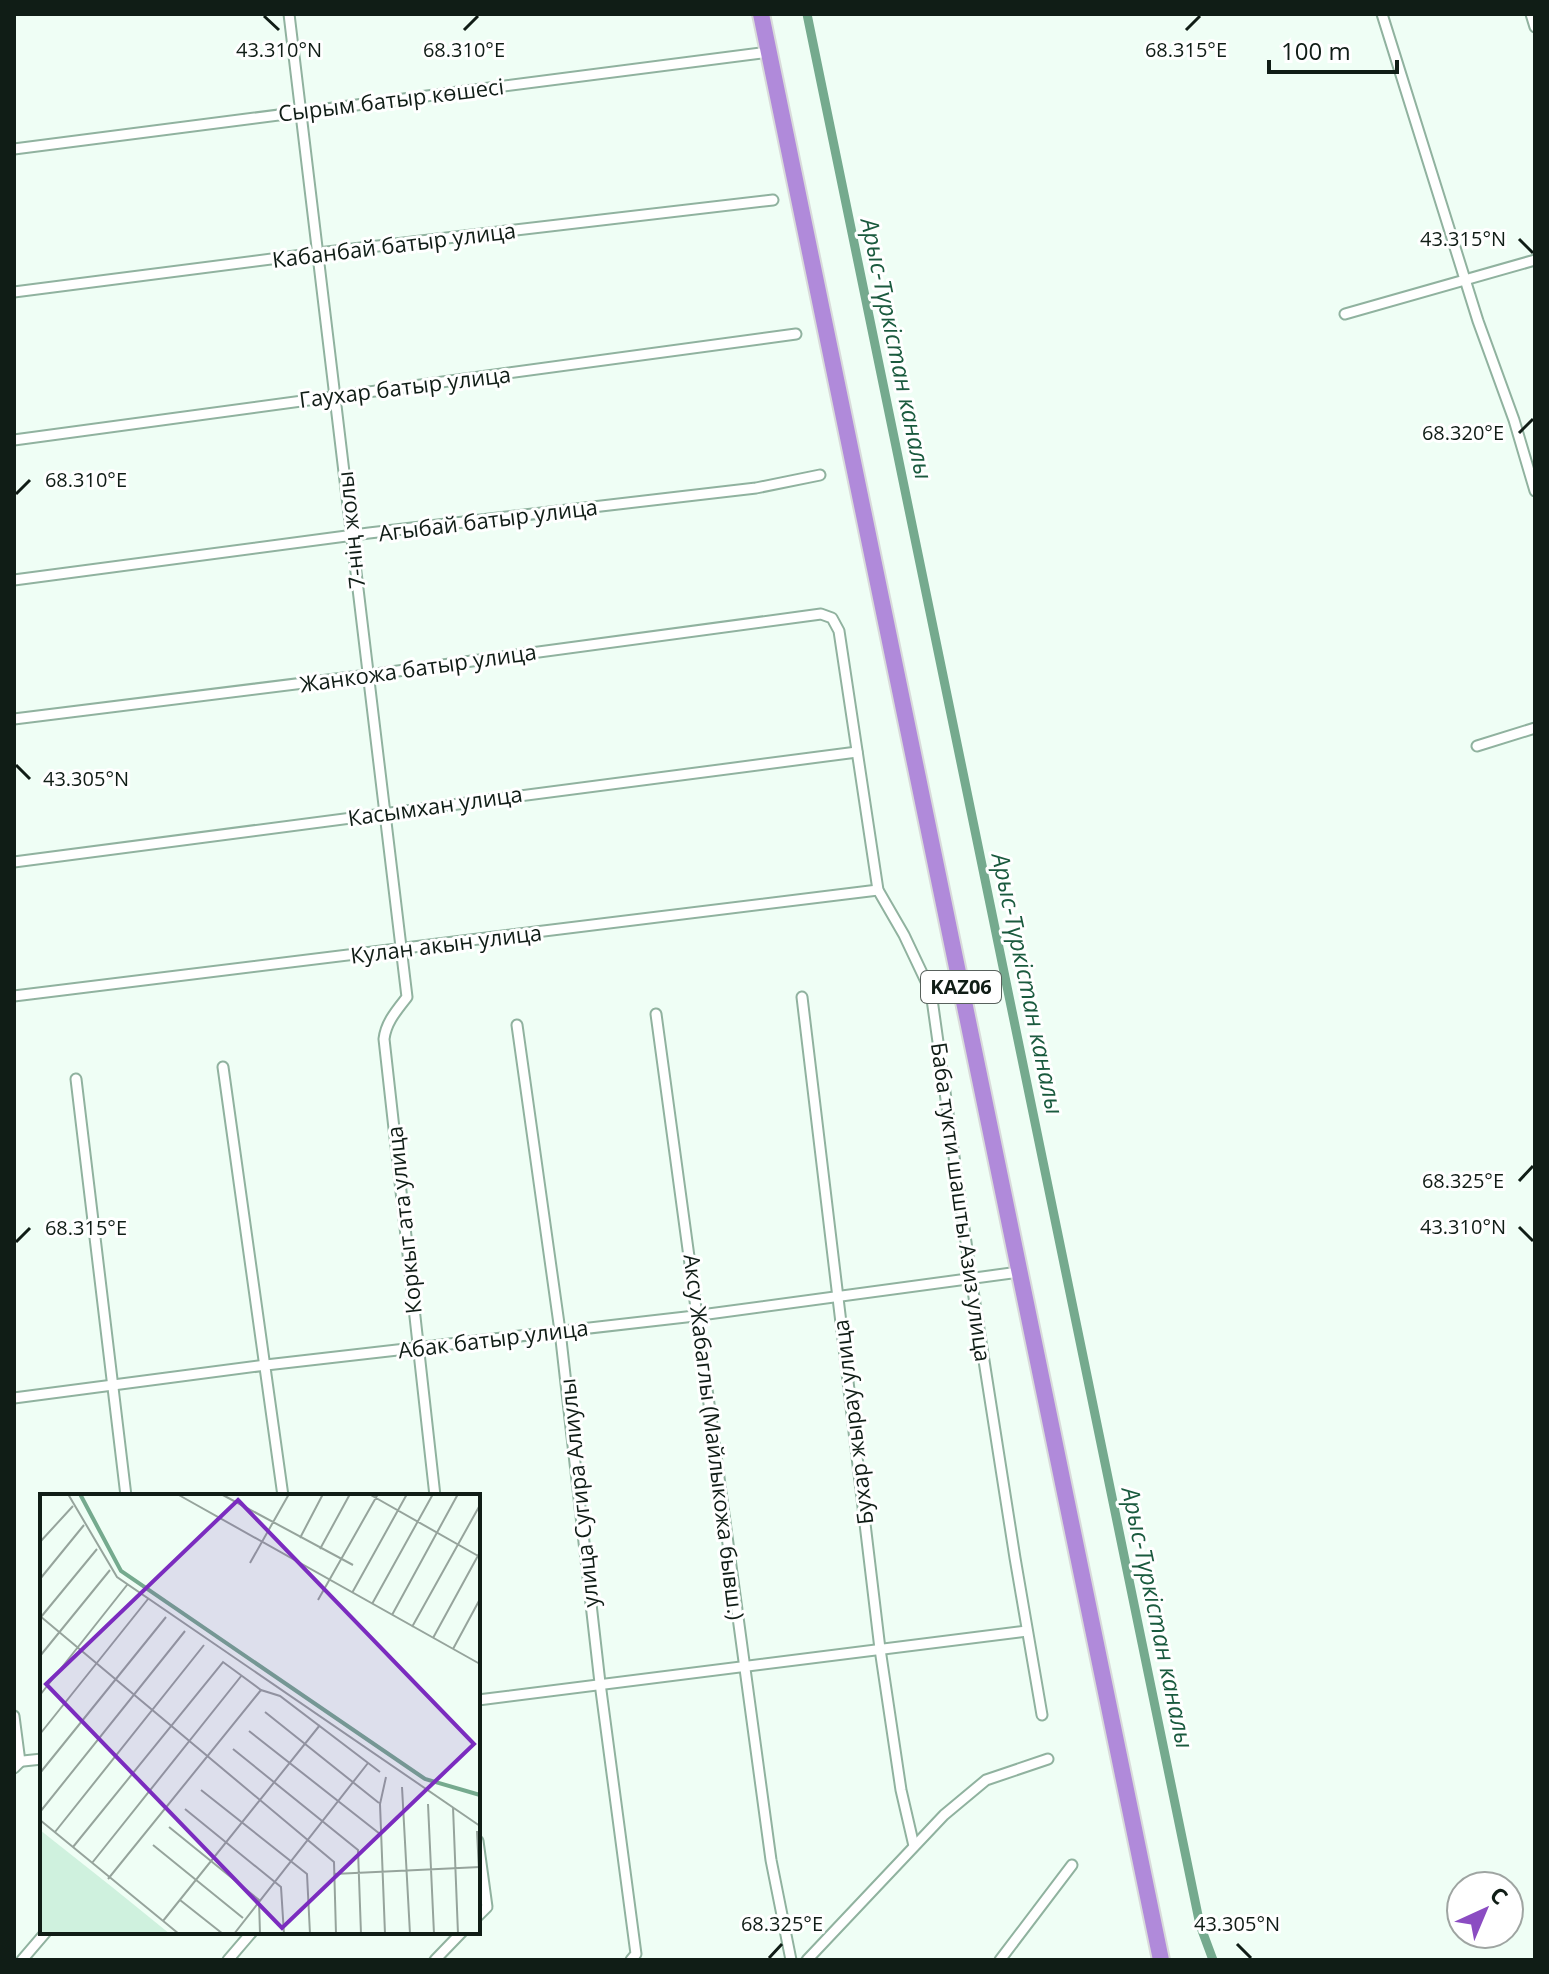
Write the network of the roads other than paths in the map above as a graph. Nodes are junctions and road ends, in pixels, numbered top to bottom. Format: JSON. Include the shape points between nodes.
{"nodes":[{"id":1,"x":289,"y":14,"type":"edge"},
{"id":2,"x":761,"y":14,"type":"edge"},
{"id":3,"x":772,"y":14,"type":"edge"},
{"id":4,"x":1382,"y":14,"type":"edge"},
{"id":5,"x":1531,"y":14,"type":"edge"},
{"id":6,"x":1535,"y":27,"type":"edge"},
{"id":7,"x":769,"y":52,"type":"junction"},
{"id":8,"x":300,"y":112,"type":"junction"},
{"id":9,"x":14,"y":149,"type":"edge"},
{"id":10,"x":773,"y":200,"type":"dead end"},
{"id":11,"x":318,"y":253,"type":"junction"},
{"id":12,"x":1535,"y":260,"type":"edge"},
{"id":13,"x":1466,"y":280,"type":"junction"},
{"id":14,"x":14,"y":292,"type":"edge"},
{"id":15,"x":1345,"y":314,"type":"dead end"},
{"id":16,"x":796,"y":334,"type":"dead end"},
{"id":17,"x":336,"y":395,"type":"junction"},
{"id":18,"x":14,"y":440,"type":"edge"},
{"id":19,"x":820,"y":475,"type":"dead end"},
{"id":20,"x":1535,"y":491,"type":"edge"},
{"id":21,"x":352,"y":536,"type":"junction"},
{"id":22,"x":14,"y":580,"type":"edge"},
{"id":23,"x":821,"y":614,"type":"joint"},
{"id":24,"x":368,"y":675,"type":"junction"},
{"id":25,"x":14,"y":719,"type":"edge"},
{"id":26,"x":1535,"y":728,"type":"edge"},
{"id":27,"x":1477,"y":746,"type":"dead end"},
{"id":28,"x":857,"y":752,"type":"junction"},
{"id":29,"x":387,"y":811,"type":"junction"},
{"id":30,"x":14,"y":862,"type":"edge"},
{"id":31,"x":878,"y":890,"type":"junction"},
{"id":32,"x":403,"y":948,"type":"junction"},
{"id":33,"x":14,"y":996,"type":"edge"},
{"id":34,"x":802,"y":997,"type":"dead end"},
{"id":35,"x":656,"y":1014,"type":"dead end"},
{"id":36,"x":517,"y":1025,"type":"dead end"},
{"id":37,"x":384,"y":1039,"type":"joint"},
{"id":38,"x":223,"y":1067,"type":"dead end"},
{"id":39,"x":76,"y":1079,"type":"dead end"},
{"id":40,"x":1019,"y":1272,"type":"junction"},
{"id":41,"x":971,"y":1278,"type":"junction"},
{"id":42,"x":838,"y":1295,"type":"junction"},
{"id":43,"x":699,"y":1315,"type":"junction"},
{"id":44,"x":560,"y":1331,"type":"junction"},
{"id":45,"x":418,"y":1348,"type":"junction"},
{"id":46,"x":266,"y":1365,"type":"junction"},
{"id":47,"x":112,"y":1386,"type":"junction"},
{"id":48,"x":14,"y":1398,"type":"edge"},
{"id":49,"x":126,"y":1494,"type":"edge"},
{"id":50,"x":283,"y":1494,"type":"edge"},
{"id":51,"x":435,"y":1494,"type":"edge"},
{"id":52,"x":1027,"y":1631,"type":"junction"},
{"id":53,"x":880,"y":1649,"type":"junction"},
{"id":54,"x":744,"y":1666,"type":"junction"},
{"id":55,"x":600,"y":1683,"type":"junction"},
{"id":56,"x":480,"y":1700,"type":"edge"},
{"id":57,"x":1042,"y":1715,"type":"dead end"},
{"id":58,"x":14,"y":1716,"type":"edge"},
{"id":59,"x":40,"y":1759,"type":"edge"},
{"id":60,"x":1048,"y":1759,"type":"dead end"},
{"id":61,"x":16,"y":1764,"type":"edge"},
{"id":62,"x":914,"y":1846,"type":"junction"},
{"id":63,"x":480,"y":1856,"type":"edge"},
{"id":64,"x":1072,"y":1865,"type":"dead end"},
{"id":65,"x":480,"y":1914,"type":"edge"},
{"id":66,"x":44,"y":1934,"type":"edge"},
{"id":67,"x":250,"y":1934,"type":"edge"},
{"id":68,"x":460,"y":1934,"type":"edge"},
{"id":69,"x":439,"y":1959,"type":"edge"},
{"id":70,"x":22,"y":1960,"type":"edge"},
{"id":71,"x":228,"y":1960,"type":"edge"},
{"id":72,"x":631,"y":1960,"type":"edge"},
{"id":73,"x":791,"y":1960,"type":"edge"},
{"id":74,"x":807,"y":1960,"type":"edge"},
{"id":75,"x":1000,"y":1960,"type":"edge"},
{"id":76,"x":1161,"y":1960,"type":"edge"},
{"id":77,"x":1172,"y":1960,"type":"edge"}],
"edges":[{"from":1,"to":8,"type":"street","name":"7-нің жолы"},
{"from":2,"to":7,"type":"highway","number":"KАZ06"},
{"from":3,"to":77,"type":"highway","number":"KАZ06"},
{"from":4,"to":13,"type":"street"},
{"from":5,"to":6,"type":"street"},
{"from":7,"to":8,"type":"street","name":"Сырым батыр көшесі"},
{"from":7,"to":40,"type":"highway","number":"KАZ06"},
{"from":8,"to":9,"type":"street","name":"Сырым батыр көшесі"},
{"from":8,"to":11,"type":"street","name":"7-нің жолы"},
{"from":10,"to":11,"type":"street","name":"Кабанбай батыр улица"},
{"from":11,"to":14,"type":"street","name":"Кабанбай батыр улица"},
{"from":11,"to":17,"type":"street","name":"7-нің жолы"},
{"from":12,"to":13,"type":"street"},
{"from":13,"to":15,"type":"street"},
{"from":13,"to":20,"type":"street"},
{"from":16,"to":17,"type":"street","name":"Гаухар батыр улица"},
{"from":17,"to":18,"type":"street","name":"Гаухар батыр улица"},
{"from":17,"to":21,"type":"street","name":"7-нің жолы"},
{"from":19,"to":21,"type":"street","name":"Агыбай батыр улица","via":[[756,488]]},
{"from":21,"to":22,"type":"street","name":"Агыбай батыр улица"},
{"from":21,"to":24,"type":"street","name":"7-нің жолы"},
{"from":23,"to":24,"type":"street","name":"Жанкожа батыр улица"},
{"from":23,"to":28,"type":"street","name":"Баба тукти шашты Азиз улица","via":[[832,618],[839,631]]},
{"from":24,"to":25,"type":"street","name":"Жанкожа батыр улица"},
{"from":24,"to":29,"type":"street","name":"7-нің жолы"},
{"from":26,"to":27,"type":"street"},
{"from":28,"to":29,"type":"street","name":"Касымхан улица"},
{"from":28,"to":31,"type":"street","name":"Баба тукти шашты Азиз улица"},
{"from":29,"to":30,"type":"street","name":"Касымхан улица"},
{"from":29,"to":32,"type":"street","name":"7-нің жолы"},
{"from":31,"to":32,"type":"street","name":"Кулан акын улица"},
{"from":31,"to":41,"type":"street","name":"Баба тукти шашты Азиз улица","via":[[931,992]]},
{"from":32,"to":33,"type":"street","name":"Кулан акын улица"},
{"from":32,"to":37,"type":"street","name":"7-нің жолы","via":[[407,997]]},
{"from":34,"to":42,"type":"street","name":"Бухар жырау улица"},
{"from":35,"to":43,"type":"street","name":"Аксу Жабаглы (Майлыкожа бывш.)"},
{"from":36,"to":44,"type":"street","name":"улица Сугира Алиулы"},
{"from":37,"to":45,"type":"street","name":"Коркыт ата улица"},
{"from":38,"to":46,"type":"street"},
{"from":39,"to":47,"type":"street"},
{"from":40,"to":41,"type":"street","name":"Абак батыр улица"},
{"from":40,"to":76,"type":"highway","number":"KАZ06"},
{"from":41,"to":42,"type":"street","name":"Абак батыр улица"},
{"from":41,"to":52,"type":"street","name":"Баба тукти шашты Азиз улица"},
{"from":42,"to":43,"type":"street","name":"Абак батыр улица"},
{"from":42,"to":53,"type":"street","name":"Бухар жырау улица"},
{"from":43,"to":44,"type":"street","name":"Абак батыр улица"},
{"from":43,"to":54,"type":"street","name":"Аксу Жабаглы (Майлыкожа бывш.)"},
{"from":44,"to":45,"type":"street","name":"Абак батыр улица"},
{"from":44,"to":55,"type":"street","name":"улица Сугира Алиулы"},
{"from":45,"to":46,"type":"street","name":"Абак батыр улица"},
{"from":45,"to":51,"type":"street","name":"Коркыт ата улица"},
{"from":46,"to":47,"type":"street","name":"Абак батыр улица"},
{"from":46,"to":50,"type":"street"},
{"from":47,"to":48,"type":"street","name":"Абак батыр улица"},
{"from":47,"to":49,"type":"street"},
{"from":52,"to":53,"type":"street"},
{"from":52,"to":57,"type":"street","name":"Баба тукти шашты Азиз улица"},
{"from":53,"to":54,"type":"street"},
{"from":53,"to":62,"type":"street","name":"Бухар жырау улица"},
{"from":54,"to":55,"type":"street"},
{"from":54,"to":73,"type":"street","name":"Аксу Жабаглы (Майлыкожа бывш.)"},
{"from":55,"to":56,"type":"street"},
{"from":55,"to":72,"type":"street","name":"улица Сугира Алиулы","via":[[636,1954]]},
{"from":58,"to":61,"type":"street"},
{"from":59,"to":61,"type":"street"},
{"from":60,"to":62,"type":"street","via":[[986,1780]]},
{"from":62,"to":74,"type":"street"},
{"from":63,"to":65,"type":"street","via":[[487,1907]]},
{"from":64,"to":75,"type":"street"},
{"from":66,"to":70,"type":"street"},
{"from":67,"to":71,"type":"street"},
{"from":68,"to":69,"type":"street"}]}
